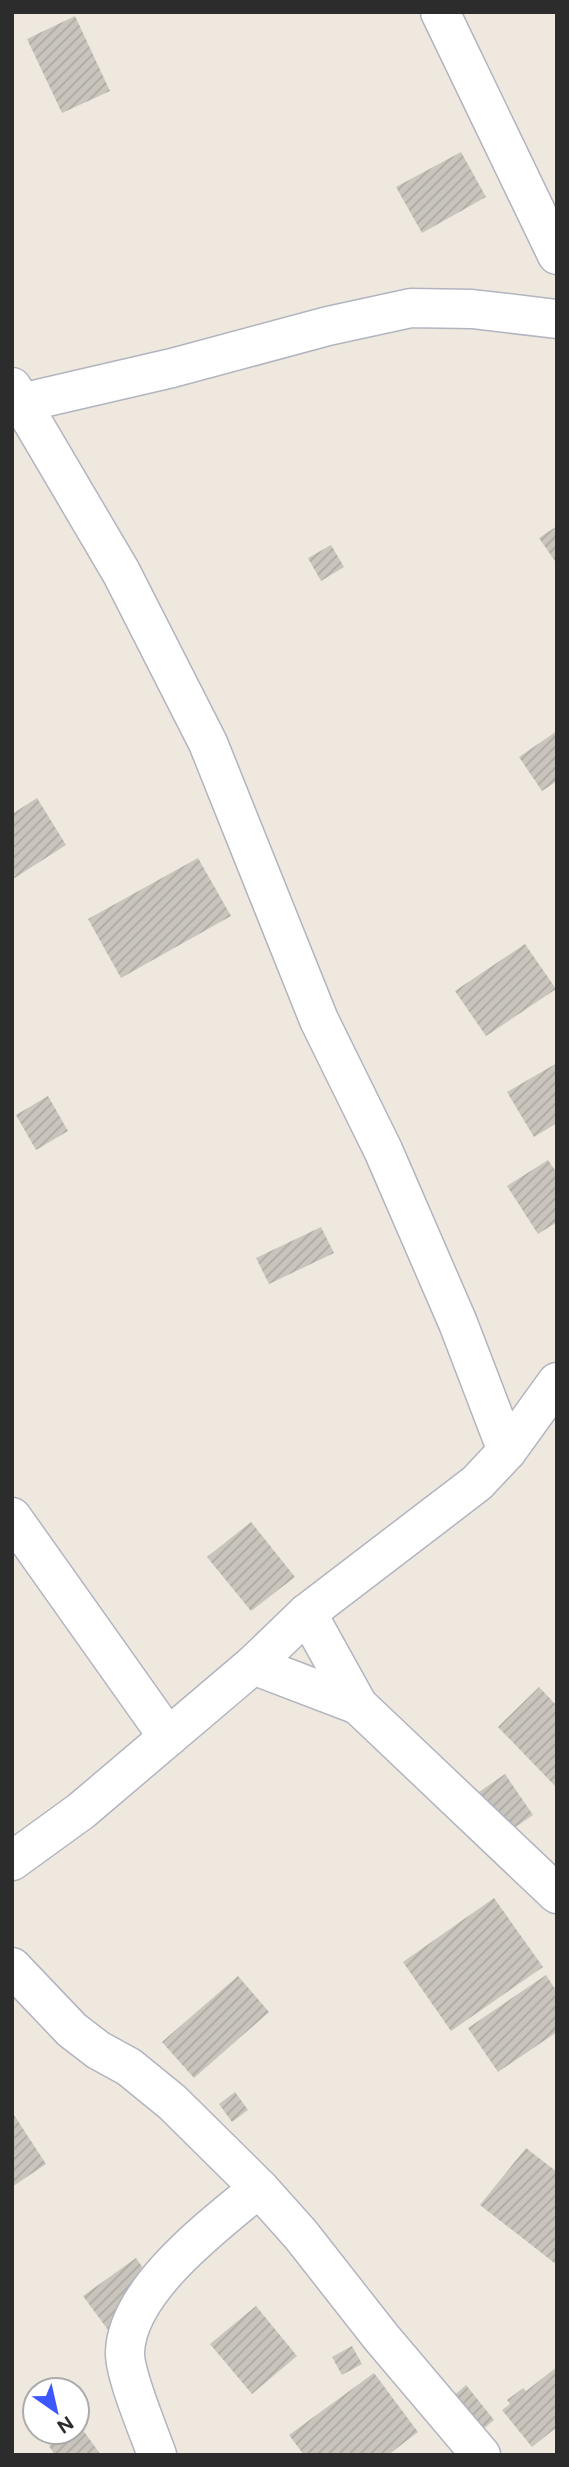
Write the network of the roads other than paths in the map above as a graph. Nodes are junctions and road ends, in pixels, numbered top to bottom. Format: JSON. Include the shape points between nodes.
{"nodes":[{"id":1,"x":440,"y":12,"type":"edge"},
{"id":2,"x":557,"y":255,"type":"edge"},
{"id":3,"x":557,"y":319,"type":"edge"},
{"id":4,"x":16,"y":395,"type":"edge"},
{"id":5,"x":557,"y":1382,"type":"edge"},
{"id":6,"x":507,"y":1451,"type":"junction"},
{"id":7,"x":12,"y":1517,"type":"edge"},
{"id":8,"x":307,"y":1613,"type":"junction"},
{"id":9,"x":253,"y":1665,"type":"junction"},
{"id":10,"x":358,"y":1705,"type":"junction"},
{"id":11,"x":168,"y":1737,"type":"junction"},
{"id":12,"x":12,"y":1861,"type":"edge"},
{"id":13,"x":557,"y":1894,"type":"edge"},
{"id":14,"x":12,"y":1967,"type":"edge"},
{"id":15,"x":259,"y":2188,"type":"junction"},
{"id":16,"x":158,"y":2455,"type":"edge"},
{"id":17,"x":481,"y":2455,"type":"edge"}],
"edges":[{"from":1,"to":2,"type":"street"},
{"from":3,"to":4,"type":"street","via":[[472,309],[411,309],[172,368]]},
{"from":4,"to":6,"type":"street","via":[[121,572],[208,743],[319,1020],[383,1150]]},
{"from":5,"to":6,"type":"street"},
{"from":6,"to":8,"type":"street","via":[[477,1483]]},
{"from":7,"to":11,"type":"street"},
{"from":8,"to":9,"type":"street"},
{"from":8,"to":10,"type":"street"},
{"from":9,"to":10,"type":"street"},
{"from":9,"to":11,"type":"street"},
{"from":10,"to":13,"type":"street"},
{"from":11,"to":12,"type":"street","via":[[81,1811]]},
{"from":14,"to":15,"type":"street","via":[[72,2030],[172,2102]]},
{"from":15,"to":16,"type":"street","via":[[172,2265],[147,2294],[130,2329],[125,2353],[129,2373]]},
{"from":15,"to":17,"type":"street"}]}
